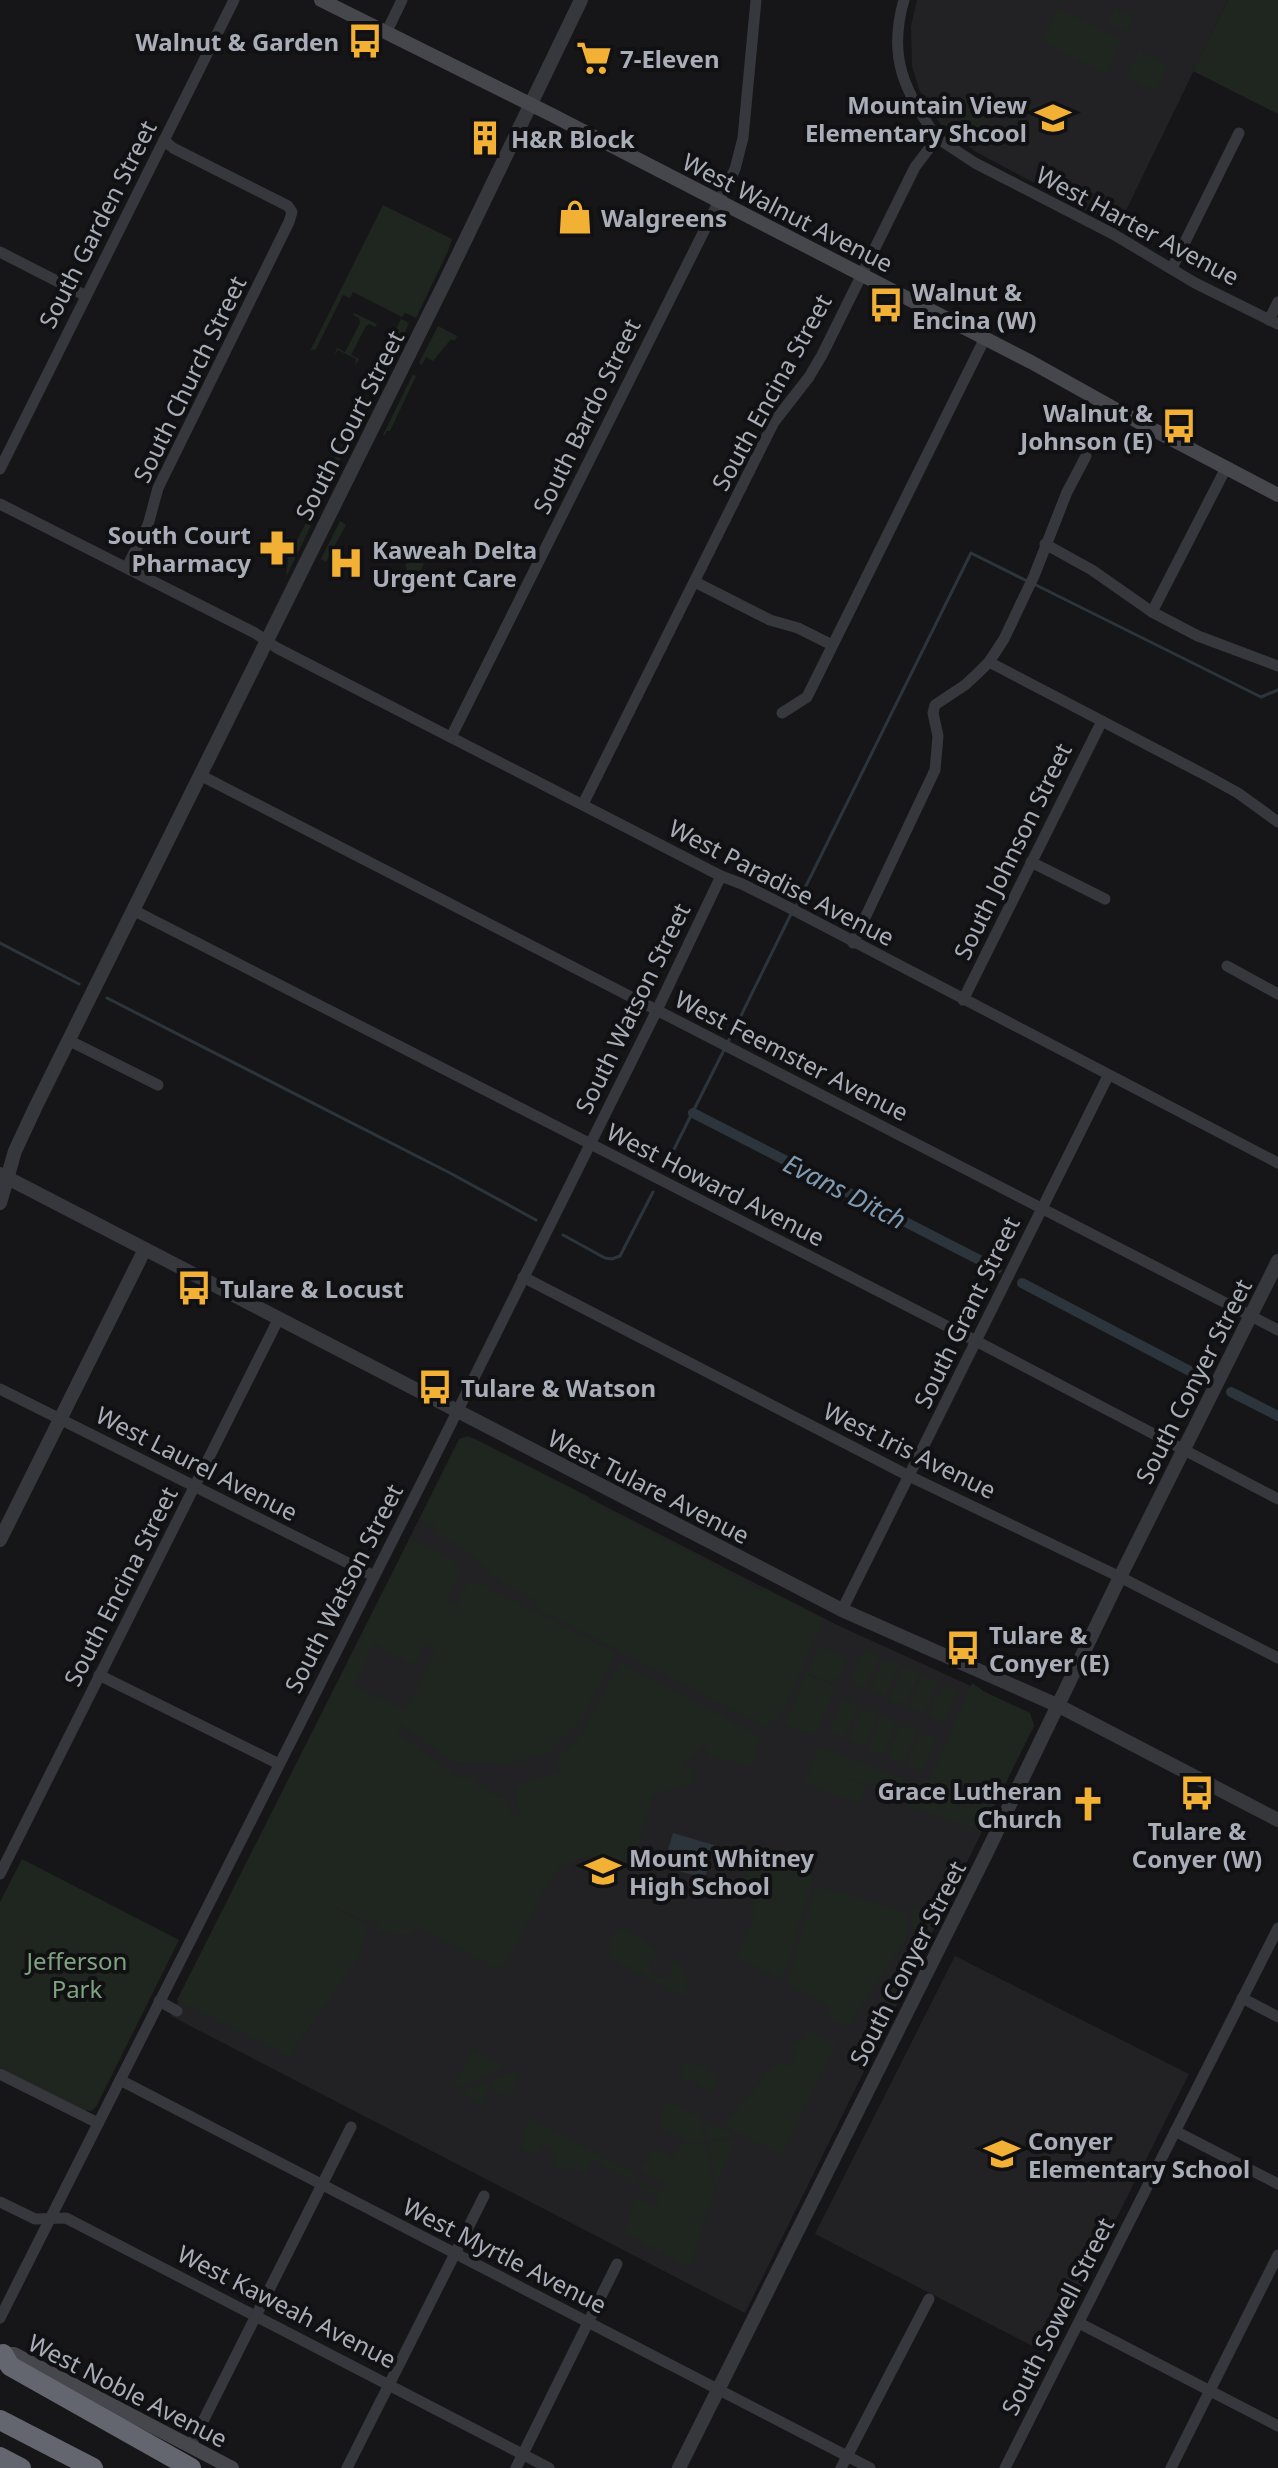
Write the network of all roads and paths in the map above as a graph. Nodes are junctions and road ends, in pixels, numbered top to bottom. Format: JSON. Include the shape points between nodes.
{"nodes":[{"id":1,"x":234,"y":0,"type":"edge"},
{"id":2,"x":321,"y":0,"type":"edge"},
{"id":3,"x":402,"y":0,"type":"edge"},
{"id":4,"x":581,"y":0,"type":"edge"},
{"id":5,"x":756,"y":0,"type":"edge"},
{"id":6,"x":904,"y":0,"type":"edge"},
{"id":7,"x":386,"y":33,"type":"junction"},
{"id":8,"x":530,"y":105,"type":"junction"},
{"id":9,"x":1239,"y":133,"type":"dead end"},
{"id":10,"x":937,"y":138,"type":"junction"},
{"id":11,"x":164,"y":140,"type":"junction"},
{"id":12,"x":719,"y":201,"type":"junction"},
{"id":13,"x":0,"y":252,"type":"edge"},
{"id":14,"x":1172,"y":268,"type":"junction"},
{"id":15,"x":861,"y":274,"type":"junction"},
{"id":16,"x":86,"y":296,"type":"junction"},
{"id":17,"x":1278,"y":302,"type":"edge"},
{"id":18,"x":1274,"y":322,"type":"edge"},
{"id":19,"x":985,"y":338,"type":"junction"},
{"id":20,"x":1086,"y":456,"type":"dead end"},
{"id":21,"x":1226,"y":468,"type":"junction"},
{"id":22,"x":0,"y":469,"type":"edge"},
{"id":23,"x":1278,"y":495,"type":"edge"},
{"id":24,"x":0,"y":504,"type":"edge"},
{"id":25,"x":1045,"y":544,"type":"junction"},
{"id":26,"x":127,"y":567,"type":"junction"},
{"id":27,"x":695,"y":582,"type":"junction"},
{"id":28,"x":1152,"y":612,"type":"junction"},
{"id":29,"x":266,"y":641,"type":"junction"},
{"id":30,"x":832,"y":645,"type":"junction"},
{"id":31,"x":989,"y":662,"type":"junction"},
{"id":32,"x":1277,"y":663,"type":"edge"},
{"id":33,"x":782,"y":713,"type":"dead end"},
{"id":34,"x":1102,"y":721,"type":"junction"},
{"id":35,"x":451,"y":737,"type":"junction"},
{"id":36,"x":200,"y":775,"type":"junction"},
{"id":37,"x":583,"y":804,"type":"junction"},
{"id":38,"x":1278,"y":822,"type":"edge"},
{"id":39,"x":1031,"y":862,"type":"junction"},
{"id":40,"x":721,"y":876,"type":"junction"},
{"id":41,"x":1105,"y":899,"type":"dead end"},
{"id":42,"x":133,"y":910,"type":"junction"},
{"id":43,"x":853,"y":943,"type":"junction"},
{"id":44,"x":1227,"y":966,"type":"dead end"},
{"id":45,"x":1278,"y":994,"type":"edge"},
{"id":46,"x":963,"y":1000,"type":"junction"},
{"id":47,"x":657,"y":1010,"type":"junction"},
{"id":48,"x":68,"y":1040,"type":"junction"},
{"id":49,"x":1108,"y":1076,"type":"junction"},
{"id":50,"x":158,"y":1085,"type":"dead end"},
{"id":51,"x":589,"y":1145,"type":"junction"},
{"id":52,"x":1278,"y":1163,"type":"edge"},
{"id":53,"x":3,"y":1176,"type":"edge"},
{"id":54,"x":0,"y":1203,"type":"edge"},
{"id":55,"x":1041,"y":1209,"type":"junction"},
{"id":56,"x":145,"y":1249,"type":"junction"},
{"id":57,"x":1278,"y":1261,"type":"edge"},
{"id":58,"x":523,"y":1277,"type":"junction"},
{"id":59,"x":1251,"y":1316,"type":"junction"},
{"id":60,"x":279,"y":1318,"type":"junction"},
{"id":61,"x":1278,"y":1330,"type":"edge"},
{"id":62,"x":976,"y":1341,"type":"junction"},
{"id":63,"x":0,"y":1389,"type":"edge"},
{"id":64,"x":456,"y":1412,"type":"junction"},
{"id":65,"x":60,"y":1419,"type":"junction"},
{"id":66,"x":1183,"y":1450,"type":"junction"},
{"id":67,"x":909,"y":1476,"type":"junction"},
{"id":68,"x":195,"y":1488,"type":"junction"},
{"id":69,"x":1278,"y":1499,"type":"edge"},
{"id":70,"x":0,"y":1540,"type":"edge"},
{"id":71,"x":374,"y":1576,"type":"junction"},
{"id":72,"x":1120,"y":1577,"type":"junction"},
{"id":73,"x":842,"y":1610,"type":"junction"},
{"id":74,"x":1278,"y":1658,"type":"edge"},
{"id":75,"x":99,"y":1675,"type":"junction"},
{"id":76,"x":1059,"y":1706,"type":"junction"},
{"id":77,"x":279,"y":1764,"type":"junction"},
{"id":78,"x":1278,"y":1820,"type":"edge"},
{"id":79,"x":0,"y":1874,"type":"edge"},
{"id":80,"x":1278,"y":1928,"type":"edge"},
{"id":81,"x":1242,"y":1998,"type":"junction"},
{"id":82,"x":159,"y":2001,"type":"junction"},
{"id":83,"x":177,"y":2011,"type":"dead end"},
{"id":84,"x":1278,"y":2017,"type":"edge"},
{"id":85,"x":0,"y":2074,"type":"edge"},
{"id":86,"x":120,"y":2080,"type":"junction"},
{"id":87,"x":98,"y":2123,"type":"junction"},
{"id":88,"x":351,"y":2127,"type":"dead end"},
{"id":89,"x":1175,"y":2131,"type":"junction"},
{"id":90,"x":1278,"y":2184,"type":"edge"},
{"id":91,"x":321,"y":2185,"type":"junction"},
{"id":92,"x":484,"y":2196,"type":"dead end"},
{"id":93,"x":0,"y":2202,"type":"edge"},
{"id":94,"x":49,"y":2218,"type":"junction"},
{"id":95,"x":455,"y":2253,"type":"junction"},
{"id":96,"x":1278,"y":2255,"type":"edge"},
{"id":97,"x":617,"y":2264,"type":"dead end"},
{"id":98,"x":929,"y":2299,"type":"dead end"},
{"id":99,"x":256,"y":2315,"type":"junction"},
{"id":100,"x":0,"y":2318,"type":"edge"},
{"id":101,"x":587,"y":2322,"type":"junction"},
{"id":102,"x":1079,"y":2323,"type":"junction"},
{"id":103,"x":3,"y":2354,"type":"joint"},
{"id":104,"x":390,"y":2384,"type":"junction"},
{"id":105,"x":719,"y":2389,"type":"junction"},
{"id":106,"x":1209,"y":2391,"type":"junction"},
{"id":107,"x":0,"y":2420,"type":"edge"},
{"id":108,"x":1278,"y":2426,"type":"edge"},
{"id":109,"x":190,"y":2447,"type":"junction"},
{"id":110,"x":523,"y":2455,"type":"junction"},
{"id":111,"x":847,"y":2456,"type":"junction"},
{"id":112,"x":0,"y":2457,"type":"edge"},
{"id":113,"x":21,"y":2468,"type":"edge"},
{"id":114,"x":93,"y":2468,"type":"edge"},
{"id":115,"x":191,"y":2468,"type":"edge"},
{"id":116,"x":232,"y":2468,"type":"edge"},
{"id":117,"x":347,"y":2468,"type":"edge"},
{"id":118,"x":516,"y":2468,"type":"edge"},
{"id":119,"x":549,"y":2468,"type":"edge"},
{"id":120,"x":679,"y":2468,"type":"edge"},
{"id":121,"x":841,"y":2468,"type":"edge"},
{"id":122,"x":870,"y":2468,"type":"edge"},
{"id":123,"x":1005,"y":2468,"type":"edge"},
{"id":124,"x":1171,"y":2468,"type":"edge"}],
"edges":[{"from":1,"to":11,"type":"street","name":"South Garden Street"},
{"from":2,"to":7,"type":"main road","name":"West Walnut Avenue"},
{"from":3,"to":7,"type":"street"},
{"from":4,"to":8,"type":"street","name":"South Court Street"},
{"from":5,"to":12,"type":"street","name":"South Bardo Street","via":[[743,138]]},
{"from":6,"to":10,"type":"street","via":[[898,33],[903,77],[916,109]]},
{"from":7,"to":8,"type":"main road","name":"West Walnut Avenue"},
{"from":8,"to":12,"type":"main road","name":"West Walnut Avenue"},
{"from":8,"to":29,"type":"street","name":"South Court Street"},
{"from":9,"to":14,"type":"street"},
{"from":10,"to":14,"type":"street","name":"West Harter Avenue"},
{"from":10,"to":15,"type":"street","name":"South Encina Street","via":[[915,167]]},
{"from":11,"to":16,"type":"street","name":"South Garden Street"},
{"from":11,"to":26,"type":"street","name":"South Church Street","via":[[292,212],[158,488],[148,525]]},
{"from":12,"to":15,"type":"main road","name":"West Walnut Avenue"},
{"from":12,"to":35,"type":"street","name":"South Bardo Street"},
{"from":13,"to":16,"type":"street"},
{"from":14,"to":18,"type":"street","name":"West Harter Avenue"},
{"from":15,"to":19,"type":"main road","name":"West Walnut Avenue"},
{"from":15,"to":27,"type":"street","name":"South Encina Street","via":[[809,377],[774,422]]},
{"from":16,"to":22,"type":"street","name":"South Garden Street"},
{"from":17,"to":18,"type":"street"},
{"from":19,"to":21,"type":"main road","name":"West Walnut Avenue"},
{"from":19,"to":30,"type":"street"},
{"from":20,"to":25,"type":"street"},
{"from":21,"to":23,"type":"main road","name":"West Walnut Avenue"},
{"from":21,"to":28,"type":"street"},
{"from":24,"to":26,"type":"street","name":"West Paradise Avenue"},
{"from":25,"to":28,"type":"street"},
{"from":25,"to":31,"type":"street"},
{"from":26,"to":29,"type":"street","name":"West Paradise Avenue"},
{"from":27,"to":30,"type":"street"},
{"from":27,"to":37,"type":"street","name":"South Encina Street"},
{"from":28,"to":32,"type":"street","via":[[1198,636]]},
{"from":29,"to":35,"type":"street","name":"West Paradise Avenue"},
{"from":29,"to":36,"type":"street","name":"South Court Street"},
{"from":30,"to":33,"type":"street","via":[[807,697]]},
{"from":31,"to":34,"type":"street"},
{"from":31,"to":43,"type":"street","via":[[935,705],[935,770]]},
{"from":34,"to":38,"type":"street","via":[[1238,793]]},
{"from":34,"to":39,"type":"street","name":"South Johnson Street"},
{"from":35,"to":37,"type":"street","name":"West Paradise Avenue"},
{"from":36,"to":42,"type":"street","name":"South Court Street"},
{"from":36,"to":47,"type":"street","name":"West Feemster Avenue"},
{"from":37,"to":40,"type":"street","name":"West Paradise Avenue"},
{"from":39,"to":41,"type":"street"},
{"from":39,"to":46,"type":"street","name":"South Johnson Street"},
{"from":40,"to":43,"type":"street","name":"West Paradise Avenue"},
{"from":40,"to":47,"type":"street","name":"South Watson Street"},
{"from":42,"to":48,"type":"street","name":"South Court Street"},
{"from":42,"to":51,"type":"street","name":"West Howard Avenue"},
{"from":43,"to":46,"type":"street","name":"West Paradise Avenue"},
{"from":44,"to":45,"type":"street"},
{"from":46,"to":49,"type":"street","name":"West Paradise Avenue"},
{"from":47,"to":51,"type":"street","name":"South Watson Street"},
{"from":47,"to":55,"type":"street","name":"West Feemster Avenue"},
{"from":48,"to":50,"type":"street"},
{"from":48,"to":53,"type":"street","name":"South Court Street"},
{"from":49,"to":52,"type":"street","name":"West Paradise Avenue"},
{"from":49,"to":55,"type":"street","name":"South Grant Street"},
{"from":51,"to":58,"type":"street","name":"South Watson Street"},
{"from":51,"to":62,"type":"street","name":"West Howard Avenue"},
{"from":53,"to":54,"type":"street","name":"South Court Street"},
{"from":53,"to":56,"type":"street","name":"West Tulare Avenue"},
{"from":55,"to":59,"type":"street","name":"West Feemster Avenue"},
{"from":55,"to":62,"type":"street","name":"South Grant Street"},
{"from":56,"to":60,"type":"street","name":"West Tulare Avenue"},
{"from":56,"to":65,"type":"street"},
{"from":57,"to":59,"type":"street","name":"South Conyer Street"},
{"from":58,"to":64,"type":"street","name":"South Watson Street"},
{"from":58,"to":67,"type":"street","name":"West Iris Avenue"},
{"from":59,"to":61,"type":"street","name":"West Feemster Avenue"},
{"from":59,"to":66,"type":"street","name":"South Conyer Street"},
{"from":60,"to":64,"type":"street","name":"West Tulare Avenue"},
{"from":60,"to":68,"type":"street","name":"South Encina Street"},
{"from":62,"to":66,"type":"street","name":"West Howard Avenue"},
{"from":62,"to":67,"type":"street","name":"South Grant Street"},
{"from":63,"to":65,"type":"street","name":"West Laurel Avenue"},
{"from":64,"to":71,"type":"street","name":"South Watson Street"},
{"from":64,"to":73,"type":"street","name":"West Tulare Avenue"},
{"from":65,"to":68,"type":"street","name":"West Laurel Avenue"},
{"from":65,"to":70,"type":"street"},
{"from":66,"to":69,"type":"street","name":"West Howard Avenue"},
{"from":66,"to":72,"type":"street","name":"South Conyer Street"},
{"from":67,"to":72,"type":"street","name":"West Iris Avenue"},
{"from":67,"to":73,"type":"street","name":"South Grant Street"},
{"from":68,"to":71,"type":"street","name":"West Laurel Avenue"},
{"from":68,"to":75,"type":"street","name":"South Encina Street"},
{"from":71,"to":77,"type":"street","name":"South Watson Street"},
{"from":72,"to":74,"type":"street","name":"West Iris Avenue"},
{"from":72,"to":76,"type":"street","name":"South Conyer Street"},
{"from":73,"to":76,"type":"street","name":"West Tulare Avenue"},
{"from":75,"to":77,"type":"street"},
{"from":75,"to":79,"type":"street","name":"South Encina Street"},
{"from":76,"to":78,"type":"street","name":"West Tulare Avenue"},
{"from":76,"to":105,"type":"street","name":"South Conyer Street"},
{"from":77,"to":82,"type":"street","name":"South Watson Street"},
{"from":80,"to":81,"type":"street","name":"South Sowell Street"},
{"from":81,"to":84,"type":"street"},
{"from":81,"to":89,"type":"street","name":"South Sowell Street"},
{"from":82,"to":83,"type":"street"},
{"from":82,"to":86,"type":"street","name":"South Watson Street"},
{"from":85,"to":87,"type":"street"},
{"from":86,"to":87,"type":"street","name":"South Watson Street"},
{"from":86,"to":91,"type":"street","name":"West Myrtle Avenue"},
{"from":87,"to":94,"type":"street","name":"South Watson Street"},
{"from":88,"to":91,"type":"street"},
{"from":89,"to":90,"type":"street"},
{"from":89,"to":102,"type":"street","name":"South Sowell Street"},
{"from":91,"to":95,"type":"street","name":"West Myrtle Avenue"},
{"from":91,"to":99,"type":"street"},
{"from":92,"to":95,"type":"street"},
{"from":93,"to":94,"type":"street","name":"West Kaweah Avenue","via":[[35,2219]]},
{"from":94,"to":99,"type":"street","name":"West Kaweah Avenue","via":[[66,2218]]},
{"from":94,"to":100,"type":"street","name":"South Watson Street"},
{"from":95,"to":101,"type":"street","name":"West Myrtle Avenue"},
{"from":95,"to":104,"type":"street"},
{"from":96,"to":106,"type":"street"},
{"from":97,"to":101,"type":"street"},
{"from":98,"to":111,"type":"street"},
{"from":99,"to":104,"type":"street","name":"West Kaweah Avenue"},
{"from":99,"to":109,"type":"street"},
{"from":101,"to":105,"type":"street","name":"West Myrtle Avenue"},
{"from":101,"to":110,"type":"street"},
{"from":102,"to":106,"type":"street"},
{"from":102,"to":123,"type":"street","name":"South Sowell Street"},
{"from":103,"to":109,"type":"main road","name":"West Noble Avenue","via":[[14,2354]]},
{"from":103,"to":115,"type":"highway","via":[[10,2366]]},
{"from":104,"to":110,"type":"street","name":"West Kaweah Avenue"},
{"from":104,"to":117,"type":"street"},
{"from":105,"to":111,"type":"street","name":"West Myrtle Avenue"},
{"from":105,"to":120,"type":"street","name":"South Conyer Street"},
{"from":106,"to":108,"type":"street"},
{"from":106,"to":124,"type":"street"},
{"from":107,"to":114,"type":"highway"},
{"from":109,"to":116,"type":"main road","name":"West Noble Avenue"},
{"from":110,"to":118,"type":"street"},
{"from":110,"to":119,"type":"street","name":"West Kaweah Avenue"},
{"from":111,"to":121,"type":"street"},
{"from":111,"to":122,"type":"street","name":"West Myrtle Avenue"},
{"from":112,"to":113,"type":"highway"}]}
